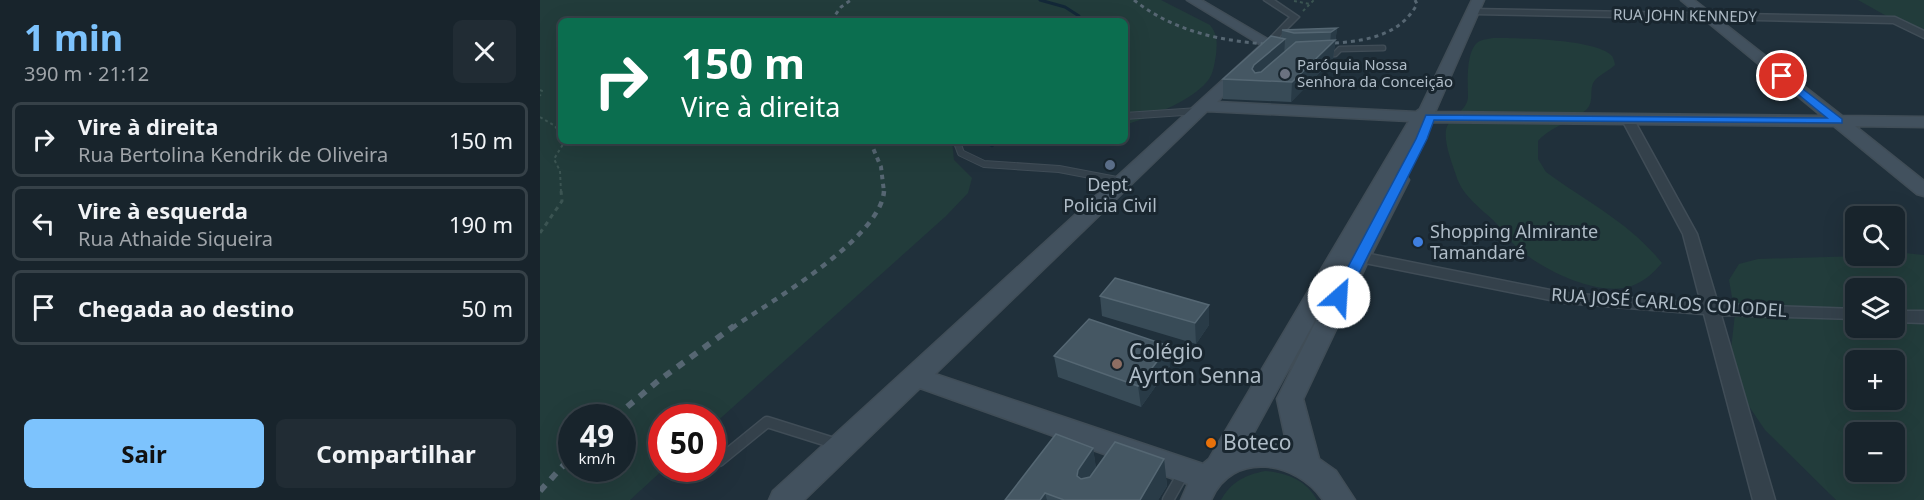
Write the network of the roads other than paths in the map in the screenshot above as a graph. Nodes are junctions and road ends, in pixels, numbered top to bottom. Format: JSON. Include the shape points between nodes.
{"nodes":[{"id":1,"x":1193,"y":0,"type":"edge"},
{"id":2,"x":1268,"y":0,"type":"edge"},
{"id":3,"x":1687,"y":0,"type":"edge"},
{"id":4,"x":1476,"y":5,"type":"edge"},
{"id":5,"x":1707,"y":16,"type":"junction"},
{"id":6,"x":1924,"y":35,"type":"edge"},
{"id":7,"x":1269,"y":48,"type":"junction"},
{"id":8,"x":1383,"y":48,"type":"dead end"},
{"id":9,"x":1321,"y":56,"type":"edge"},
{"id":10,"x":1202,"y":109,"type":"junction"},
{"id":11,"x":1426,"y":115,"type":"junction"},
{"id":12,"x":1128,"y":116,"type":"edge"},
{"id":13,"x":1627,"y":118,"type":"junction"},
{"id":14,"x":1838,"y":121,"type":"junction"},
{"id":15,"x":1924,"y":122,"type":"edge"},
{"id":16,"x":958,"y":144,"type":"edge"},
{"id":17,"x":1124,"y":181,"type":"junction"},
{"id":18,"x":1924,"y":190,"type":"edge"},
{"id":19,"x":1351,"y":255,"type":"junction"},
{"id":20,"x":1713,"y":309,"type":"junction"},
{"id":21,"x":1845,"y":314,"type":"edge"},
{"id":22,"x":1905,"y":316,"type":"edge"},
{"id":23,"x":1924,"y":317,"type":"edge"},
{"id":24,"x":914,"y":376,"type":"junction"},
{"id":25,"x":841,"y":445,"type":"junction"},
{"id":26,"x":726,"y":455,"type":"edge"},
{"id":27,"x":1308,"y":466,"type":"junction"},
{"id":28,"x":1202,"y":479,"type":"edge"},
{"id":29,"x":784,"y":500,"type":"edge"},
{"id":30,"x":1168,"y":500,"type":"edge"},
{"id":31,"x":1340,"y":500,"type":"edge"},
{"id":32,"x":1764,"y":500,"type":"edge"}],
"edges":[{"from":1,"to":7,"type":"street"},
{"from":2,"to":7,"type":"street","via":[[1294,17]]},
{"from":3,"to":5,"type":"street"},
{"from":4,"to":5,"type":"street","name":"RUA JOHN KENNEDY"},
{"from":4,"to":11,"type":"street"},
{"from":5,"to":6,"type":"street","name":"RUA JOHN KENNEDY","via":[[1895,20]]},
{"from":5,"to":14,"type":"street"},
{"from":7,"to":10,"type":"street"},
{"from":8,"to":9,"type":"lane","via":[[1340,49]]},
{"from":10,"to":11,"type":"street"},
{"from":10,"to":12,"type":"lane"},
{"from":10,"to":17,"type":"street"},
{"from":11,"to":13,"type":"street"},
{"from":11,"to":19,"type":"street"},
{"from":13,"to":14,"type":"street"},
{"from":13,"to":20,"type":"street","via":[[1690,234]]},
{"from":14,"to":15,"type":"street"},
{"from":14,"to":18,"type":"street"},
{"from":16,"to":17,"type":"lane","via":[[961,153],[984,164],[1059,170]]},
{"from":17,"to":24,"type":"street"},
{"from":19,"to":20,"type":"street","name":"RUA JOSÉ CARLOS COLODEL","via":[[1565,298]]},
{"from":19,"to":27,"type":"street","via":[[1290,399]]},
{"from":19,"to":28,"type":"street"},
{"from":20,"to":21,"type":"street","name":"RUA JOSÉ CARLOS COLODEL"},
{"from":20,"to":32,"type":"street"},
{"from":22,"to":23,"type":"street"},
{"from":24,"to":25,"type":"street"},
{"from":24,"to":28,"type":"street","via":[[1119,453]]},
{"from":25,"to":26,"type":"lane","via":[[767,422]]},
{"from":25,"to":29,"type":"street"},
{"from":27,"to":28,"type":"street","via":[[1286,457],[1263,454],[1240,458]]},
{"from":27,"to":31,"type":"street","via":[[1321,475]]},
{"from":28,"to":30,"type":"lane"}]}
